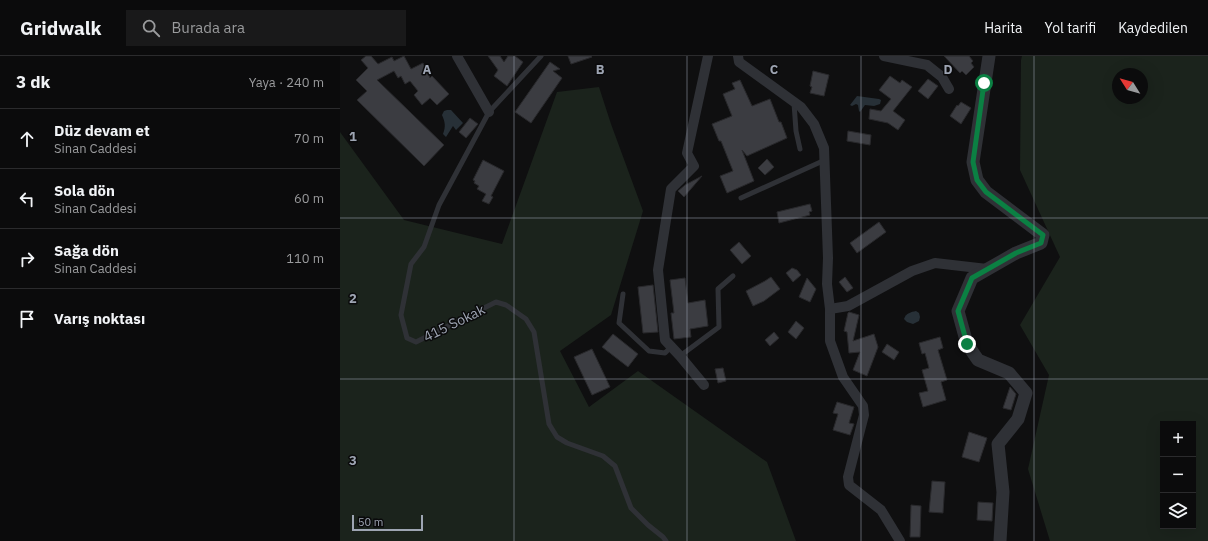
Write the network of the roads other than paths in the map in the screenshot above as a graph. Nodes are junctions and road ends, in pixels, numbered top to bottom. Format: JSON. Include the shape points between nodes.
{"nodes":[{"id":1,"x":541,"y":56,"type":"edge"},
{"id":2,"x":708,"y":56,"type":"edge"},
{"id":3,"x":738,"y":56,"type":"edge"},
{"id":4,"x":884,"y":56,"type":"edge"},
{"id":5,"x":989,"y":56,"type":"edge"},
{"id":6,"x":459,"y":57,"type":"edge"},
{"id":7,"x":949,"y":89,"type":"dead end"},
{"id":8,"x":794,"y":101,"type":"junction"},
{"id":9,"x":490,"y":112,"type":"junction"},
{"id":10,"x":800,"y":150,"type":"dead end"},
{"id":11,"x":825,"y":160,"type":"junction"},
{"id":12,"x":741,"y":198,"type":"dead end"},
{"id":13,"x":987,"y":269,"type":"junction"},
{"id":14,"x":733,"y":276,"type":"dead end"},
{"id":15,"x":623,"y":294,"type":"dead end"},
{"id":16,"x":830,"y":309,"type":"junction"},
{"id":17,"x":671,"y":347,"type":"junction"},
{"id":18,"x":680,"y":356,"type":"junction"},
{"id":19,"x":704,"y":385,"type":"dead end"},
{"id":20,"x":666,"y":541,"type":"edge"},
{"id":21,"x":900,"y":541,"type":"edge"},
{"id":22,"x":1000,"y":541,"type":"edge"}],
"edges":[{"from":1,"to":9,"type":"lane"},
{"from":2,"to":17,"type":"street","via":[[687,153],[694,166],[671,189],[658,270],[665,340]]},
{"from":3,"to":8,"type":"street","via":[[739,62]]},
{"from":4,"to":7,"type":"street","via":[[927,65],[942,77]]},
{"from":5,"to":13,"type":"street","via":[[973,162],[977,180],[986,192],[1043,235],[1041,243]]},
{"from":6,"to":9,"type":"street"},
{"from":8,"to":10,"type":"lane"},
{"from":8,"to":11,"type":"street","via":[[814,124],[824,148]]},
{"from":9,"to":20,"type":"lane","name":"415 Sokak","via":[[440,205],[424,247],[411,264],[401,315],[407,338],[416,342],[496,302],[506,305],[526,319],[534,332],[549,424],[557,437],[603,456],[614,466],[631,508]]},
{"from":11,"to":12,"type":"lane"},
{"from":11,"to":16,"type":"street","via":[[827,284]]},
{"from":13,"to":16,"type":"street","via":[[935,263],[912,271],[848,306]]},
{"from":13,"to":22,"type":"street","via":[[972,278],[958,311],[967,344],[978,360],[1009,372],[1026,393],[1018,419],[998,444],[1003,492]]},
{"from":14,"to":18,"type":"lane","via":[[718,289],[719,327]]},
{"from":15,"to":17,"type":"lane","via":[[619,323],[649,351],[665,353]]},
{"from":16,"to":21,"type":"street","via":[[830,341],[843,377],[863,406],[864,415],[848,477],[849,485],[881,510]]},
{"from":17,"to":18,"type":"street"},
{"from":18,"to":19,"type":"street"}]}
